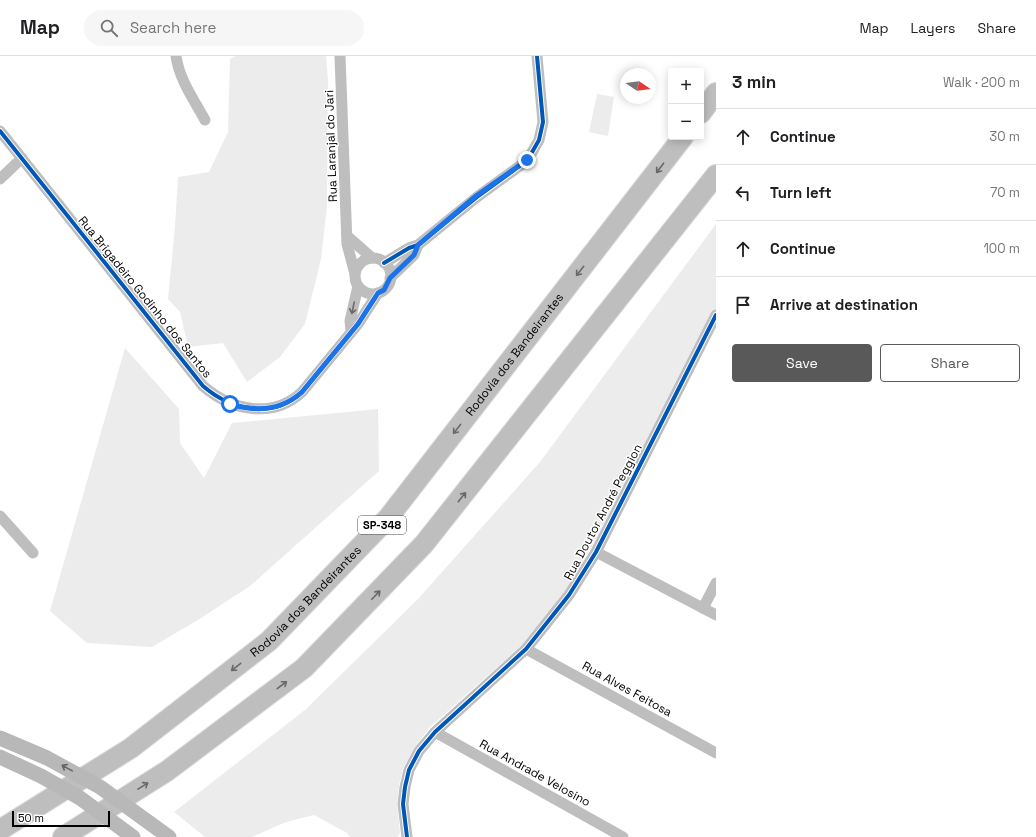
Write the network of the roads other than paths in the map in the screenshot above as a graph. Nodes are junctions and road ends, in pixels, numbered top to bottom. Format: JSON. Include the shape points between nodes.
{"nodes":[{"id":1,"x":176,"y":56,"type":"edge"},
{"id":2,"x":340,"y":56,"type":"edge"},
{"id":3,"x":538,"y":56,"type":"edge"},
{"id":4,"x":716,"y":93,"type":"edge"},
{"id":5,"x":704,"y":109,"type":"edge"},
{"id":6,"x":204,"y":120,"type":"dead end"},
{"id":7,"x":0,"y":131,"type":"edge"},
{"id":8,"x":681,"y":140,"type":"edge"},
{"id":9,"x":22,"y":158,"type":"junction"},
{"id":10,"x":716,"y":175,"type":"edge"},
{"id":11,"x":0,"y":179,"type":"edge"},
{"id":12,"x":347,"y":236,"type":"junction"},
{"id":13,"x":418,"y":245,"type":"junction"},
{"id":14,"x":372,"y":258,"type":"junction"},
{"id":15,"x":384,"y":263,"type":"junction"},
{"id":16,"x":355,"y":274,"type":"junction"},
{"id":17,"x":390,"y":278,"type":"junction"},
{"id":18,"x":358,"y":286,"type":"junction"},
{"id":19,"x":378,"y":293,"type":"junction"},
{"id":20,"x":716,"y":315,"type":"edge"},
{"id":21,"x":351,"y":330,"type":"junction"},
{"id":22,"x":0,"y":516,"type":"edge"},
{"id":23,"x":596,"y":552,"type":"junction"},
{"id":24,"x":33,"y":553,"type":"dead end"},
{"id":25,"x":716,"y":583,"type":"edge"},
{"id":26,"x":703,"y":608,"type":"junction"},
{"id":27,"x":716,"y":615,"type":"edge"},
{"id":28,"x":526,"y":649,"type":"junction"},
{"id":29,"x":434,"y":732,"type":"junction"},
{"id":30,"x":0,"y":738,"type":"edge"},
{"id":31,"x":716,"y":753,"type":"edge"},
{"id":32,"x":0,"y":757,"type":"edge"},
{"id":33,"x":0,"y":830,"type":"edge"},
{"id":34,"x":615,"y":835,"type":"edge"},
{"id":35,"x":63,"y":837,"type":"edge"},
{"id":36,"x":133,"y":837,"type":"edge"},
{"id":37,"x":169,"y":837,"type":"edge"},
{"id":38,"x":407,"y":837,"type":"edge"}],
"edges":[{"from":1,"to":6,"type":"street","via":[[183,81]]},
{"from":2,"to":12,"type":"street","name":"Rua Laranjal do Jari"},
{"from":3,"to":13,"type":"street","via":[[543,122],[539,140],[531,154],[521,165],[476,196]]},
{"from":4,"to":5,"type":"highway"},
{"from":7,"to":9,"type":"street","name":"Rua Brigadeiro Godinho dos Santos"},
{"from":8,"to":33,"type":"highway","name":"Rodovia dos Bandeirantes","number":"SP-348","one_way":true,"via":[[388,518],[268,641],[131,748]]},
{"from":9,"to":11,"type":"street"},
{"from":9,"to":21,"type":"street","name":"Rua Brigadeiro Godinho dos Santos","via":[[204,386],[220,399],[240,407],[261,409],[282,406],[293,401]]},
{"from":35,"to":10,"type":"highway","one_way":true,"via":[[167,771],[304,668],[424,544]]},
{"from":12,"to":14,"type":"street"},
{"from":12,"to":16,"type":"street","name":"Rua Laranjal do Jari"},
{"from":13,"to":15,"type":"street"},
{"from":13,"to":17,"type":"street","via":[[414,255]]},
{"from":14,"to":15,"type":"street"},
{"from":14,"to":16,"type":"street","via":[[362,262]]},
{"from":15,"to":17,"type":"street","via":[[388,266]]},
{"from":16,"to":18,"type":"street"},
{"from":17,"to":19,"type":"street","via":[[384,290]]},
{"from":18,"to":19,"type":"street","via":[[366,293]]},
{"from":18,"to":21,"type":"street","one_way":true,"via":[[350,321]]},
{"from":19,"to":21,"type":"street","name":"Rua Brigadeiro Godinho dos Santos","via":[[358,324]]},
{"from":20,"to":23,"type":"street","name":"Rua Doutor André Peggion"},
{"from":22,"to":24,"type":"street"},
{"from":23,"to":26,"type":"street"},
{"from":23,"to":28,"type":"street","name":"Rua Doutor André Peggion","via":[[570,596]]},
{"from":25,"to":26,"type":"street"},
{"from":26,"to":27,"type":"street"},
{"from":28,"to":29,"type":"street","name":"Rua Doutor André Peggion"},
{"from":28,"to":31,"type":"street","name":"Rua Alves Feitosa"},
{"from":29,"to":34,"type":"street","name":"Rua Andrade Velosino"},
{"from":29,"to":38,"type":"street","name":"Rua Doutor André Peggion","via":[[419,751],[409,770],[403,804]]},
{"from":37,"to":30,"type":"street","one_way":true,"bridge":true,"via":[[100,787],[47,758]]},
{"from":32,"to":36,"type":"street","bridge":true,"via":[[80,798]]}]}
